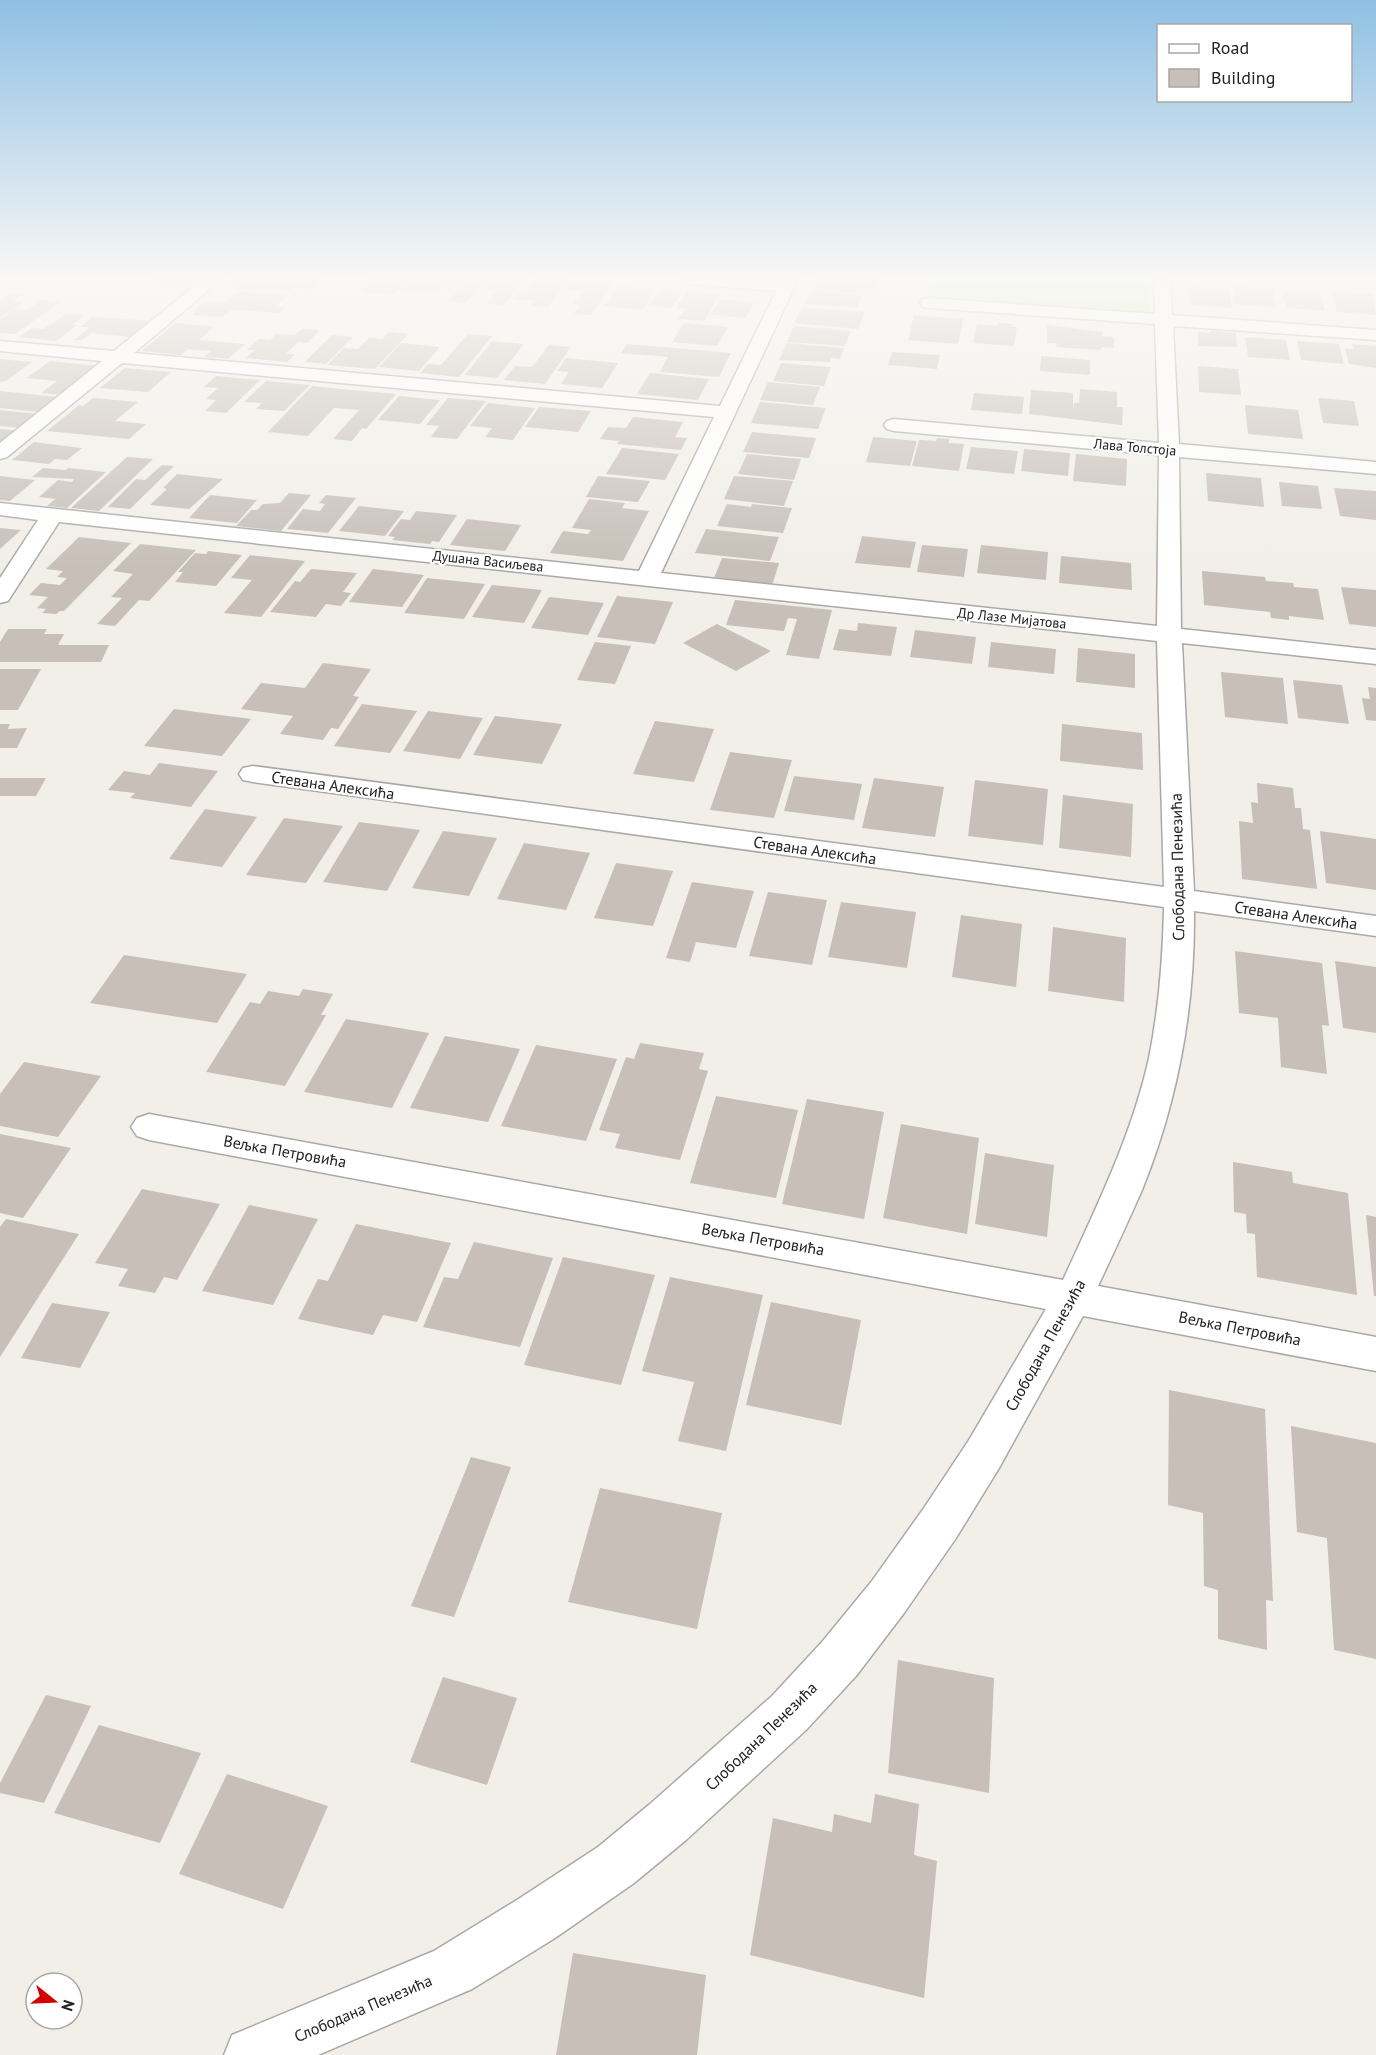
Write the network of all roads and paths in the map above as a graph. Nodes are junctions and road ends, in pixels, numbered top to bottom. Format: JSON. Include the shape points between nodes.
{"nodes":[{"id":1,"x":95,"y":375,"type":"edge"},
{"id":2,"x":323,"y":375,"type":"edge"},
{"id":3,"x":744,"y":375,"type":"edge"},
{"id":4,"x":1166,"y":375,"type":"edge"},
{"id":5,"x":726,"y":412,"type":"junction"},
{"id":6,"x":894,"y":425,"type":"dead end"},
{"id":7,"x":1169,"y":450,"type":"junction"},
{"id":8,"x":0,"y":453,"type":"edge"},
{"id":9,"x":1376,"y":468,"type":"edge"},
{"id":10,"x":0,"y":509,"type":"edge"},
{"id":11,"x":52,"y":515,"type":"junction"},
{"id":12,"x":648,"y":578,"type":"junction"},
{"id":13,"x":0,"y":596,"type":"edge"},
{"id":14,"x":1169,"y":635,"type":"junction"},
{"id":15,"x":1376,"y":657,"type":"edge"},
{"id":16,"x":253,"y":774,"type":"dead end"},
{"id":17,"x":1179,"y":899,"type":"junction"},
{"id":18,"x":1376,"y":926,"type":"edge"},
{"id":19,"x":149,"y":1126,"type":"dead end"},
{"id":20,"x":1074,"y":1297,"type":"junction"},
{"id":21,"x":1376,"y":1354,"type":"edge"},
{"id":22,"x":252,"y":2055,"type":"edge"}],
"edges":[{"from":1,"to":8,"type":"street"},
{"from":2,"to":5,"type":"street"},
{"from":3,"to":5,"type":"street"},
{"from":4,"to":7,"type":"street","name":"Слободана Пенезића"},
{"from":5,"to":12,"type":"street"},
{"from":6,"to":7,"type":"street","name":"Лава Толстоја"},
{"from":7,"to":9,"type":"street","name":"Лава Толстоја"},
{"from":7,"to":14,"type":"street","name":"Слободана Пенезића"},
{"from":10,"to":11,"type":"street","name":"Душана Васиљева"},
{"from":11,"to":12,"type":"street","name":"Душана Васиљева"},
{"from":11,"to":13,"type":"street"},
{"from":12,"to":14,"type":"street","name":"Др Лазе Мијатова"},
{"from":14,"to":15,"type":"street","name":"Др Лазе Мијатова"},
{"from":14,"to":17,"type":"street","name":"Слободана Пенезића"},
{"from":16,"to":17,"type":"street","name":"Стевана Алексића"},
{"from":17,"to":18,"type":"street","name":"Стевана Алексића"},
{"from":17,"to":20,"type":"street","name":"Слободана Пенезића","via":[[1179,955],[1165,1060],[1124,1188]]},
{"from":19,"to":20,"type":"street","name":"Вељка Петровића"},
{"from":20,"to":21,"type":"street","name":"Вељка Петровића"},
{"from":20,"to":22,"type":"street","name":"Слободана Пенезића","via":[[940,1523],[839,1659],[781,1721],[616,1865],[536,1919],[453,1970]]}]}
